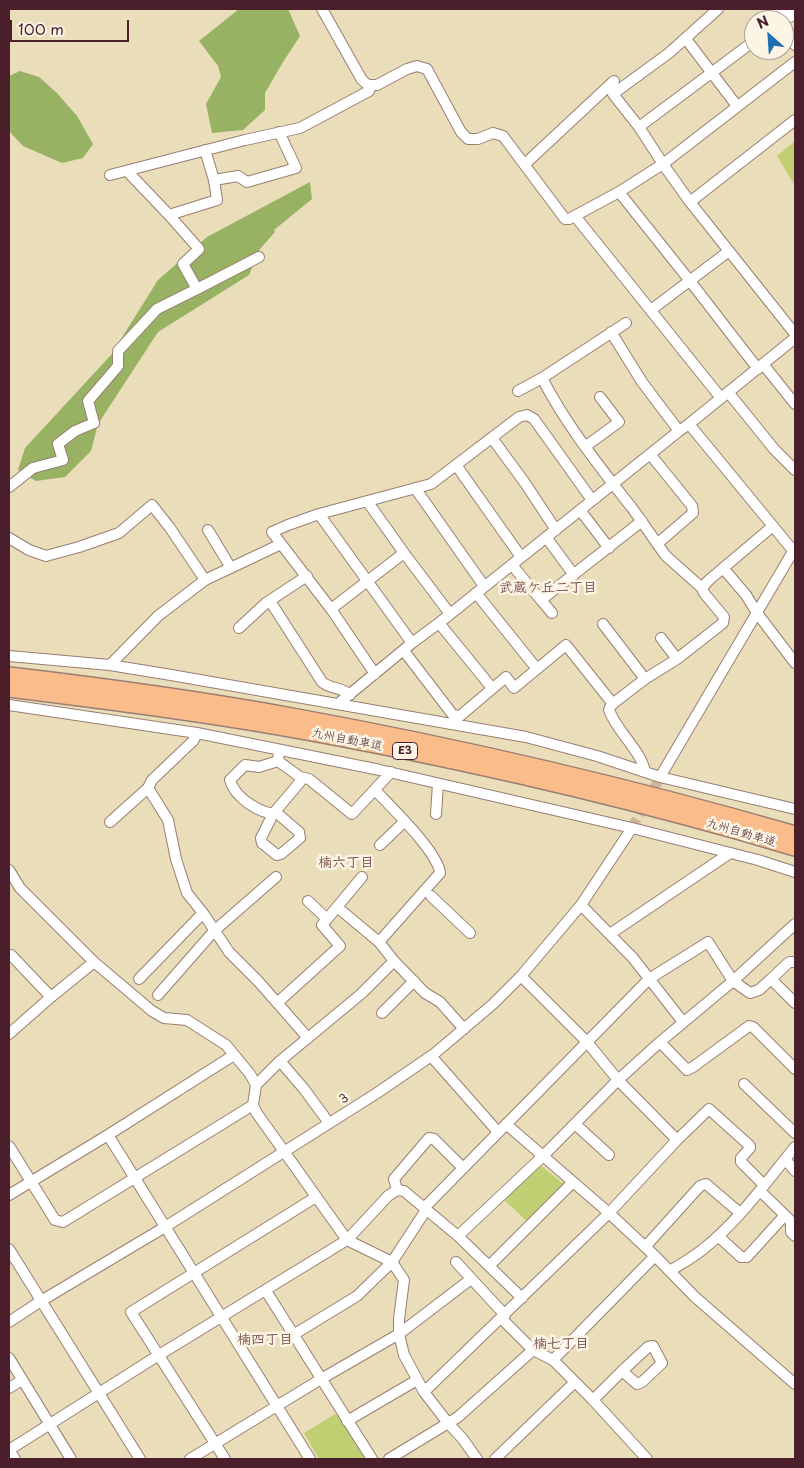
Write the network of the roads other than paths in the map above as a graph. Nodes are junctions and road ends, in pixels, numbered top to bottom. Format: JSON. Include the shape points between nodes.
{"nodes":[{"id":1,"x":322,"y":9,"type":"edge"},
{"id":2,"x":718,"y":9,"type":"edge"},
{"id":3,"x":787,"y":9,"type":"edge"},
{"id":4,"x":795,"y":13,"type":"edge"},
{"id":5,"x":686,"y":39,"type":"junction"},
{"id":6,"x":744,"y":49,"type":"edge"},
{"id":7,"x":795,"y":62,"type":"edge"},
{"id":8,"x":712,"y":73,"type":"junction"},
{"id":9,"x":614,"y":81,"type":"dead end"},
{"id":10,"x":371,"y":85,"type":"junction"},
{"id":11,"x":737,"y":106,"type":"junction"},
{"id":12,"x":795,"y":120,"type":"edge"},
{"id":13,"x":639,"y":127,"type":"junction"},
{"id":14,"x":279,"y":132,"type":"junction"},
{"id":15,"x":205,"y":150,"type":"junction"},
{"id":16,"x":525,"y":164,"type":"junction"},
{"id":17,"x":663,"y":164,"type":"junction"},
{"id":18,"x":126,"y":170,"type":"junction"},
{"id":19,"x":110,"y":175,"type":"dead end"},
{"id":20,"x":214,"y":180,"type":"junction"},
{"id":21,"x":619,"y":192,"type":"junction"},
{"id":22,"x":690,"y":202,"type":"junction"},
{"id":23,"x":169,"y":216,"type":"junction"},
{"id":24,"x":575,"y":216,"type":"junction"},
{"id":25,"x":729,"y":251,"type":"junction"},
{"id":26,"x":259,"y":258,"type":"dead end"},
{"id":27,"x":690,"y":281,"type":"junction"},
{"id":28,"x":198,"y":288,"type":"junction"},
{"id":29,"x":651,"y":310,"type":"junction"},
{"id":30,"x":626,"y":323,"type":"dead end"},
{"id":31,"x":611,"y":332,"type":"junction"},
{"id":32,"x":795,"y":336,"type":"edge"},
{"id":33,"x":760,"y":366,"type":"junction"},
{"id":34,"x":542,"y":378,"type":"junction"},
{"id":35,"x":518,"y":391,"type":"dead end"},
{"id":36,"x":725,"y":395,"type":"junction"},
{"id":37,"x":600,"y":397,"type":"dead end"},
{"id":38,"x":795,"y":404,"type":"edge"},
{"id":39,"x":689,"y":424,"type":"junction"},
{"id":40,"x":679,"y":431,"type":"junction"},
{"id":41,"x":492,"y":438,"type":"junction"},
{"id":42,"x":586,"y":446,"type":"junction"},
{"id":43,"x":650,"y":454,"type":"junction"},
{"id":44,"x":456,"y":465,"type":"junction"},
{"id":45,"x":795,"y":470,"type":"edge"},
{"id":46,"x":614,"y":484,"type":"junction"},
{"id":47,"x":9,"y":487,"type":"edge"},
{"id":48,"x":415,"y":488,"type":"junction"},
{"id":49,"x":592,"y":500,"type":"junction"},
{"id":50,"x":367,"y":501,"type":"junction"},
{"id":51,"x":580,"y":510,"type":"junction"},
{"id":52,"x":319,"y":514,"type":"junction"},
{"id":53,"x":642,"y":521,"type":"junction"},
{"id":54,"x":773,"y":526,"type":"junction"},
{"id":55,"x":208,"y":530,"type":"dead end"},
{"id":56,"x":556,"y":530,"type":"junction"},
{"id":57,"x":546,"y":537,"type":"junction"},
{"id":58,"x":9,"y":538,"type":"edge"},
{"id":59,"x":281,"y":544,"type":"junction"},
{"id":60,"x":658,"y":544,"type":"junction"},
{"id":61,"x":609,"y":548,"type":"junction"},
{"id":62,"x":795,"y":551,"type":"edge"},
{"id":63,"x":404,"y":553,"type":"junction"},
{"id":64,"x":521,"y":557,"type":"junction"},
{"id":65,"x":512,"y":565,"type":"junction"},
{"id":66,"x":231,"y":568,"type":"junction"},
{"id":67,"x":723,"y":568,"type":"junction"},
{"id":68,"x":574,"y":575,"type":"junction"},
{"id":69,"x":307,"y":576,"type":"junction"},
{"id":70,"x":205,"y":580,"type":"junction"},
{"id":71,"x":368,"y":582,"type":"junction"},
{"id":72,"x":484,"y":586,"type":"junction"},
{"id":73,"x":702,"y":588,"type":"junction"},
{"id":74,"x":476,"y":593,"type":"junction"},
{"id":75,"x":541,"y":600,"type":"junction"},
{"id":76,"x":270,"y":601,"type":"junction"},
{"id":77,"x":331,"y":609,"type":"junction"},
{"id":78,"x":552,"y":613,"type":"dead end"},
{"id":79,"x":757,"y":613,"type":"junction"},
{"id":80,"x":450,"y":614,"type":"junction"},
{"id":81,"x":439,"y":623,"type":"junction"},
{"id":82,"x":603,"y":624,"type":"dead end"},
{"id":83,"x":239,"y":628,"type":"dead end"},
{"id":84,"x":661,"y":638,"type":"dead end"},
{"id":85,"x":412,"y":643,"type":"junction"},
{"id":86,"x":404,"y":651,"type":"junction"},
{"id":87,"x":9,"y":656,"type":"edge"},
{"id":88,"x":677,"y":659,"type":"junction"},
{"id":89,"x":795,"y":663,"type":"edge"},
{"id":90,"x":110,"y":666,"type":"junction"},
{"id":91,"x":537,"y":669,"type":"junction"},
{"id":92,"x":375,"y":674,"type":"junction"},
{"id":93,"x":9,"y":675,"type":"edge"},
{"id":94,"x":644,"y":679,"type":"junction"},
{"id":95,"x":492,"y":688,"type":"junction"},
{"id":96,"x":9,"y":689,"type":"edge"},
{"id":97,"x":350,"y":695,"type":"junction"},
{"id":98,"x":339,"y":703,"type":"junction"},
{"id":99,"x":613,"y":704,"type":"junction"},
{"id":100,"x":9,"y":705,"type":"edge"},
{"id":101,"x":197,"y":733,"type":"junction"},
{"id":102,"x":279,"y":755,"type":"junction"},
{"id":103,"x":391,"y":772,"type":"junction"},
{"id":104,"x":645,"y":772,"type":"junction"},
{"id":105,"x":300,"y":777,"type":"junction"},
{"id":106,"x":660,"y":777,"type":"junction"},
{"id":107,"x":438,"y":784,"type":"junction"},
{"id":108,"x":148,"y":788,"type":"junction"},
{"id":109,"x":375,"y":790,"type":"junction"},
{"id":110,"x":795,"y":809,"type":"edge"},
{"id":111,"x":436,"y":814,"type":"dead end"},
{"id":112,"x":110,"y":822,"type":"dead end"},
{"id":113,"x":404,"y":822,"type":"junction"},
{"id":114,"x":632,"y":828,"type":"junction"},
{"id":115,"x":795,"y":834,"type":"edge"},
{"id":116,"x":380,"y":845,"type":"dead end"},
{"id":117,"x":795,"y":848,"type":"edge"},
{"id":118,"x":730,"y":853,"type":"junction"},
{"id":119,"x":9,"y":870,"type":"edge"},
{"id":120,"x":795,"y":872,"type":"edge"},
{"id":121,"x":276,"y":877,"type":"dead end"},
{"id":122,"x":362,"y":877,"type":"dead end"},
{"id":123,"x":431,"y":896,"type":"dead end"},
{"id":124,"x":308,"y":901,"type":"dead end"},
{"id":125,"x":581,"y":905,"type":"junction"},
{"id":126,"x":336,"y":907,"type":"junction"},
{"id":127,"x":203,"y":913,"type":"junction"},
{"id":128,"x":327,"y":919,"type":"junction"},
{"id":129,"x":795,"y":924,"type":"edge"},
{"id":130,"x":214,"y":931,"type":"junction"},
{"id":131,"x":470,"y":933,"type":"dead end"},
{"id":132,"x":610,"y":934,"type":"junction"},
{"id":133,"x":379,"y":942,"type":"junction"},
{"id":134,"x":9,"y":958,"type":"edge"},
{"id":135,"x":394,"y":961,"type":"junction"},
{"id":136,"x":94,"y":962,"type":"junction"},
{"id":137,"x":795,"y":962,"type":"edge"},
{"id":138,"x":521,"y":976,"type":"junction"},
{"id":139,"x":139,"y":979,"type":"dead end"},
{"id":140,"x":649,"y":979,"type":"junction"},
{"id":141,"x":771,"y":979,"type":"junction"},
{"id":142,"x":414,"y":981,"type":"junction"},
{"id":143,"x":733,"y":981,"type":"junction"},
{"id":144,"x":158,"y":995,"type":"dead end"},
{"id":145,"x":51,"y":997,"type":"junction"},
{"id":146,"x":277,"y":1003,"type":"junction"},
{"id":147,"x":795,"y":1003,"type":"edge"},
{"id":148,"x":382,"y":1013,"type":"dead end"},
{"id":149,"x":683,"y":1022,"type":"junction"},
{"id":150,"x":464,"y":1028,"type":"junction"},
{"id":151,"x":9,"y":1034,"type":"edge"},
{"id":152,"x":308,"y":1038,"type":"junction"},
{"id":153,"x":587,"y":1042,"type":"junction"},
{"id":154,"x":660,"y":1042,"type":"junction"},
{"id":155,"x":234,"y":1055,"type":"junction"},
{"id":156,"x":431,"y":1056,"type":"junction"},
{"id":157,"x":280,"y":1061,"type":"junction"},
{"id":158,"x":795,"y":1069,"type":"edge"},
{"id":159,"x":618,"y":1080,"type":"junction"},
{"id":160,"x":744,"y":1084,"type":"dead end"},
{"id":161,"x":256,"y":1085,"type":"junction"},
{"id":162,"x":253,"y":1105,"type":"junction"},
{"id":163,"x":329,"y":1124,"type":"junction"},
{"id":164,"x":506,"y":1124,"type":"junction"},
{"id":165,"x":575,"y":1124,"type":"junction"},
{"id":166,"x":498,"y":1132,"type":"junction"},
{"id":167,"x":795,"y":1133,"type":"edge"},
{"id":168,"x":108,"y":1135,"type":"junction"},
{"id":169,"x":677,"y":1140,"type":"junction"},
{"id":170,"x":9,"y":1146,"type":"edge"},
{"id":171,"x":795,"y":1147,"type":"edge"},
{"id":172,"x":284,"y":1152,"type":"junction"},
{"id":173,"x":610,"y":1155,"type":"dead end"},
{"id":174,"x":543,"y":1156,"type":"junction"},
{"id":175,"x":785,"y":1160,"type":"junction"},
{"id":176,"x":462,"y":1168,"type":"junction"},
{"id":177,"x":795,"y":1171,"type":"edge"},
{"id":178,"x":135,"y":1177,"type":"junction"},
{"id":179,"x":30,"y":1181,"type":"junction"},
{"id":180,"x":573,"y":1182,"type":"junction"},
{"id":181,"x":762,"y":1188,"type":"junction"},
{"id":182,"x":397,"y":1190,"type":"junction"},
{"id":183,"x":9,"y":1194,"type":"edge"},
{"id":184,"x":316,"y":1197,"type":"junction"},
{"id":185,"x":425,"y":1209,"type":"junction"},
{"id":186,"x":609,"y":1213,"type":"junction"},
{"id":187,"x":740,"y":1213,"type":"junction"},
{"id":188,"x":784,"y":1215,"type":"junction"},
{"id":189,"x":165,"y":1227,"type":"junction"},
{"id":190,"x":458,"y":1236,"type":"junction"},
{"id":191,"x":718,"y":1236,"type":"junction"},
{"id":192,"x":795,"y":1236,"type":"edge"},
{"id":193,"x":347,"y":1240,"type":"junction"},
{"id":194,"x":645,"y":1247,"type":"junction"},
{"id":195,"x":9,"y":1249,"type":"edge"},
{"id":196,"x":655,"y":1256,"type":"junction"},
{"id":197,"x":392,"y":1262,"type":"junction"},
{"id":198,"x":456,"y":1262,"type":"dead end"},
{"id":199,"x":489,"y":1266,"type":"junction"},
{"id":200,"x":670,"y":1271,"type":"junction"},
{"id":201,"x":194,"y":1273,"type":"junction"},
{"id":202,"x":471,"y":1279,"type":"junction"},
{"id":203,"x":266,"y":1291,"type":"junction"},
{"id":204,"x":522,"y":1298,"type":"junction"},
{"id":205,"x":41,"y":1302,"type":"junction"},
{"id":206,"x":503,"y":1316,"type":"junction"},
{"id":207,"x":222,"y":1318,"type":"junction"},
{"id":208,"x":9,"y":1322,"type":"edge"},
{"id":209,"x":399,"y":1334,"type":"junction"},
{"id":210,"x":293,"y":1335,"type":"junction"},
{"id":211,"x":533,"y":1350,"type":"junction"},
{"id":212,"x":159,"y":1355,"type":"junction"},
{"id":213,"x":9,"y":1358,"type":"edge"},
{"id":214,"x":553,"y":1360,"type":"junction"},
{"id":215,"x":622,"y":1370,"type":"dead end"},
{"id":216,"x":321,"y":1379,"type":"junction"},
{"id":217,"x":22,"y":1380,"type":"junction"},
{"id":218,"x":417,"y":1380,"type":"junction"},
{"id":219,"x":575,"y":1382,"type":"junction"},
{"id":220,"x":795,"y":1384,"type":"edge"},
{"id":221,"x":9,"y":1388,"type":"edge"},
{"id":222,"x":424,"y":1392,"type":"junction"},
{"id":223,"x":98,"y":1394,"type":"junction"},
{"id":224,"x":593,"y":1400,"type":"junction"},
{"id":225,"x":276,"y":1407,"type":"junction"},
{"id":226,"x":347,"y":1421,"type":"junction"},
{"id":227,"x":448,"y":1423,"type":"junction"},
{"id":228,"x":50,"y":1424,"type":"junction"},
{"id":229,"x":215,"y":1444,"type":"junction"},
{"id":230,"x":9,"y":1450,"type":"edge"},
{"id":231,"x":15,"y":1459,"type":"edge"},
{"id":232,"x":71,"y":1459,"type":"edge"},
{"id":233,"x":140,"y":1459,"type":"edge"},
{"id":234,"x":190,"y":1459,"type":"edge"},
{"id":235,"x":225,"y":1459,"type":"edge"},
{"id":236,"x":310,"y":1459,"type":"edge"},
{"id":237,"x":372,"y":1459,"type":"edge"},
{"id":238,"x":389,"y":1459,"type":"edge"},
{"id":239,"x":477,"y":1459,"type":"edge"},
{"id":240,"x":495,"y":1459,"type":"edge"},
{"id":241,"x":647,"y":1459,"type":"edge"}],
"edges":[{"from":1,"to":10,"type":"street","via":[[356,71]]},
{"from":2,"to":5,"type":"street"},
{"from":3,"to":4,"type":"street","via":[[790,17]]},
{"from":5,"to":8,"type":"street"},
{"from":5,"to":13,"type":"street","via":[[613,94]]},
{"from":6,"to":8,"type":"street"},
{"from":7,"to":11,"type":"street"},
{"from":8,"to":11,"type":"street"},
{"from":8,"to":13,"type":"street"},
{"from":9,"to":16,"type":"street"},
{"from":10,"to":14,"type":"street","via":[[369,91],[300,128]]},
{"from":10,"to":16,"type":"street","via":[[417,66],[427,69],[460,132],[468,139],[493,134],[503,136]]},
{"from":11,"to":17,"type":"street"},
{"from":12,"to":22,"type":"street"},
{"from":13,"to":17,"type":"street"},
{"from":14,"to":15,"type":"street"},
{"from":14,"to":20,"type":"street","via":[[296,168],[247,182],[238,176]]},
{"from":15,"to":18,"type":"street"},
{"from":15,"to":20,"type":"street"},
{"from":16,"to":24,"type":"street","via":[[565,219]]},
{"from":17,"to":21,"type":"street"},
{"from":17,"to":22,"type":"street"},
{"from":18,"to":19,"type":"street"},
{"from":18,"to":23,"type":"street"},
{"from":20,"to":23,"type":"street","via":[[217,200]]},
{"from":21,"to":24,"type":"street"},
{"from":21,"to":27,"type":"street"},
{"from":22,"to":25,"type":"street"},
{"from":23,"to":28,"type":"street","via":[[199,249],[183,264]]},
{"from":24,"to":29,"type":"street"},
{"from":25,"to":27,"type":"street"},
{"from":25,"to":32,"type":"street"},
{"from":26,"to":28,"type":"street"},
{"from":27,"to":29,"type":"street"},
{"from":27,"to":33,"type":"street"},
{"from":28,"to":47,"type":"street","via":[[157,309],[118,351],[118,366],[88,401],[94,423],[75,431],[58,444],[63,460],[33,468]]},
{"from":29,"to":36,"type":"street"},
{"from":30,"to":31,"type":"street"},
{"from":31,"to":34,"type":"street"},
{"from":31,"to":40,"type":"street","via":[[642,382]]},
{"from":32,"to":33,"type":"street"},
{"from":33,"to":36,"type":"street"},
{"from":33,"to":38,"type":"street"},
{"from":34,"to":35,"type":"street"},
{"from":34,"to":42,"type":"street"},
{"from":36,"to":39,"type":"street"},
{"from":36,"to":45,"type":"street"},
{"from":37,"to":42,"type":"street","via":[[619,422]]},
{"from":39,"to":40,"type":"street"},
{"from":39,"to":54,"type":"street"},
{"from":40,"to":43,"type":"street"},
{"from":41,"to":44,"type":"street"},
{"from":41,"to":49,"type":"street","via":[[519,417],[531,416]]},
{"from":41,"to":56,"type":"street"},
{"from":42,"to":46,"type":"street"},
{"from":43,"to":46,"type":"street"},
{"from":43,"to":60,"type":"street","via":[[692,506],[693,513]]},
{"from":44,"to":48,"type":"street","via":[[431,484]]},
{"from":44,"to":64,"type":"street"},
{"from":46,"to":49,"type":"street"},
{"from":46,"to":53,"type":"street"},
{"from":48,"to":50,"type":"street"},
{"from":48,"to":72,"type":"street"},
{"from":49,"to":51,"type":"street"},
{"from":50,"to":52,"type":"street"},
{"from":50,"to":63,"type":"street"},
{"from":51,"to":56,"type":"street"},
{"from":51,"to":61,"type":"street"},
{"from":52,"to":59,"type":"street","via":[[272,532]]},
{"from":52,"to":71,"type":"street"},
{"from":53,"to":60,"type":"street"},
{"from":53,"to":61,"type":"street"},
{"from":54,"to":62,"type":"street"},
{"from":54,"to":67,"type":"street"},
{"from":55,"to":66,"type":"street"},
{"from":56,"to":57,"type":"street"},
{"from":57,"to":64,"type":"street"},
{"from":57,"to":68,"type":"street"},
{"from":58,"to":70,"type":"street","via":[[46,556],[119,533],[152,505]]},
{"from":59,"to":66,"type":"street"},
{"from":59,"to":69,"type":"street"},
{"from":60,"to":73,"type":"street","via":[[666,556]]},
{"from":61,"to":68,"type":"street"},
{"from":62,"to":79,"type":"street"},
{"from":63,"to":71,"type":"street"},
{"from":63,"to":80,"type":"street"},
{"from":64,"to":65,"type":"street"},
{"from":65,"to":72,"type":"street"},
{"from":65,"to":75,"type":"street"},
{"from":66,"to":70,"type":"street"},
{"from":67,"to":73,"type":"street"},
{"from":67,"to":79,"type":"street"},
{"from":68,"to":75,"type":"street"},
{"from":69,"to":76,"type":"street"},
{"from":69,"to":77,"type":"street"},
{"from":70,"to":90,"type":"street","via":[[158,616]]},
{"from":71,"to":77,"type":"street"},
{"from":71,"to":85,"type":"street"},
{"from":72,"to":74,"type":"street"},
{"from":73,"to":88,"type":"street","via":[[724,617],[723,623]]},
{"from":74,"to":80,"type":"street"},
{"from":74,"to":91,"type":"street"},
{"from":75,"to":78,"type":"street"},
{"from":76,"to":83,"type":"street"},
{"from":76,"to":97,"type":"street","via":[[322,682]]},
{"from":77,"to":92,"type":"street"},
{"from":79,"to":89,"type":"street"},
{"from":79,"to":106,"type":"street"},
{"from":80,"to":81,"type":"street"},
{"from":81,"to":85,"type":"street"},
{"from":81,"to":95,"type":"street"},
{"from":82,"to":94,"type":"street"},
{"from":84,"to":88,"type":"street"},
{"from":85,"to":86,"type":"street"},
{"from":86,"to":92,"type":"street"},
{"from":86,"to":95,"type":"street","via":[[453,715],[460,716]]},
{"from":87,"to":90,"type":"street"},
{"from":88,"to":94,"type":"street"},
{"from":90,"to":98,"type":"street"},
{"from":91,"to":95,"type":"street","via":[[514,688],[506,677]]},
{"from":91,"to":99,"type":"street","via":[[566,645]]},
{"from":92,"to":97,"type":"street"},
{"from":93,"to":115,"type":"highway","name":"九州自動車道","number":"E3","via":[[291,716],[449,746],[653,794]]},
{"from":94,"to":99,"type":"street"},
{"from":96,"to":117,"type":"highway","name":"九州自動車道","number":"E3","via":[[130,704],[343,738],[554,783]]},
{"from":97,"to":98,"type":"street"},
{"from":98,"to":104,"type":"street","via":[[526,738]]},
{"from":99,"to":104,"type":"street","via":[[609,710],[612,719]]},
{"from":100,"to":101,"type":"street"},
{"from":101,"to":102,"type":"street"},
{"from":101,"to":108,"type":"street"},
{"from":102,"to":103,"type":"street"},
{"from":102,"to":105,"type":"street"},
{"from":102,"to":105,"type":"street","via":[[259,767],[245,765],[230,780],[231,786],[248,805],[273,814],[300,782]]},
{"from":103,"to":107,"type":"street"},
{"from":103,"to":109,"type":"street"},
{"from":104,"to":106,"type":"street"},
{"from":105,"to":109,"type":"street","via":[[309,778],[352,814]]},
{"from":106,"to":110,"type":"street"},
{"from":107,"to":111,"type":"street"},
{"from":107,"to":114,"type":"street"},
{"from":108,"to":112,"type":"street"},
{"from":108,"to":127,"type":"street","via":[[168,820],[187,893]]},
{"from":109,"to":113,"type":"street"},
{"from":113,"to":116,"type":"street"},
{"from":113,"to":133,"type":"street","via":[[429,849],[440,873]]},
{"from":114,"to":118,"type":"street"},
{"from":114,"to":125,"type":"street","name":"3"},
{"from":118,"to":120,"type":"street"},
{"from":118,"to":132,"type":"street"},
{"from":119,"to":136,"type":"street","via":[[20,888]]},
{"from":121,"to":130,"type":"street"},
{"from":122,"to":126,"type":"street"},
{"from":123,"to":131,"type":"street"},
{"from":124,"to":128,"type":"street"},
{"from":125,"to":132,"type":"street"},
{"from":125,"to":138,"type":"street","name":"3"},
{"from":126,"to":128,"type":"street"},
{"from":126,"to":133,"type":"street"},
{"from":127,"to":130,"type":"street"},
{"from":127,"to":139,"type":"street"},
{"from":128,"to":146,"type":"street","via":[[322,925],[340,946]]},
{"from":129,"to":143,"type":"street"},
{"from":130,"to":144,"type":"street"},
{"from":130,"to":146,"type":"street","via":[[229,952]]},
{"from":132,"to":140,"type":"street"},
{"from":133,"to":135,"type":"street"},
{"from":134,"to":145,"type":"street","via":[[11,956]]},
{"from":135,"to":142,"type":"street"},
{"from":135,"to":152,"type":"street","via":[[361,994]]},
{"from":136,"to":145,"type":"street"},
{"from":136,"to":155,"type":"street","via":[[152,1011],[164,1018],[187,1020],[226,1045]]},
{"from":137,"to":141,"type":"street","via":[[790,962]]},
{"from":138,"to":150,"type":"street","name":"3"},
{"from":138,"to":153,"type":"street"},
{"from":140,"to":143,"type":"street","via":[[708,942]]},
{"from":140,"to":149,"type":"street"},
{"from":140,"to":153,"type":"street"},
{"from":141,"to":143,"type":"street","via":[[750,993]]},
{"from":141,"to":147,"type":"street"},
{"from":142,"to":148,"type":"street"},
{"from":142,"to":150,"type":"street","via":[[440,1002]]},
{"from":143,"to":149,"type":"street"},
{"from":145,"to":151,"type":"street"},
{"from":146,"to":152,"type":"street"},
{"from":149,"to":154,"type":"street"},
{"from":150,"to":156,"type":"street","name":"3"},
{"from":152,"to":157,"type":"street"},
{"from":153,"to":159,"type":"street"},
{"from":153,"to":164,"type":"street"},
{"from":154,"to":158,"type":"street","via":[[687,1070],[749,1026]]},
{"from":154,"to":159,"type":"street"},
{"from":155,"to":161,"type":"street"},
{"from":155,"to":168,"type":"street"},
{"from":156,"to":163,"type":"street","name":"3"},
{"from":156,"to":166,"type":"street"},
{"from":157,"to":161,"type":"street"},
{"from":157,"to":163,"type":"street"},
{"from":159,"to":165,"type":"street"},
{"from":159,"to":169,"type":"street"},
{"from":160,"to":167,"type":"street"},
{"from":161,"to":162,"type":"street"},
{"from":162,"to":172,"type":"street"},
{"from":162,"to":178,"type":"street"},
{"from":163,"to":172,"type":"street","name":"3"},
{"from":164,"to":166,"type":"street"},
{"from":164,"to":174,"type":"street"},
{"from":165,"to":173,"type":"street"},
{"from":165,"to":174,"type":"street"},
{"from":166,"to":176,"type":"street"},
{"from":168,"to":178,"type":"street"},
{"from":168,"to":179,"type":"street"},
{"from":169,"to":181,"type":"street","via":[[709,1109],[750,1146],[741,1162]]},
{"from":169,"to":186,"type":"street"},
{"from":170,"to":179,"type":"street"},
{"from":171,"to":175,"type":"street"},
{"from":172,"to":184,"type":"street"},
{"from":172,"to":189,"type":"street","name":"3"},
{"from":174,"to":180,"type":"street"},
{"from":174,"to":190,"type":"street"},
{"from":175,"to":177,"type":"street"},
{"from":175,"to":181,"type":"street"},
{"from":176,"to":182,"type":"street","via":[[434,1139],[428,1138],[394,1179]]},
{"from":176,"to":185,"type":"street"},
{"from":178,"to":179,"type":"street","via":[[63,1222],[55,1220]]},
{"from":178,"to":189,"type":"street"},
{"from":179,"to":183,"type":"street"},
{"from":180,"to":186,"type":"street"},
{"from":180,"to":199,"type":"street"},
{"from":181,"to":187,"type":"street"},
{"from":181,"to":188,"type":"street"},
{"from":182,"to":185,"type":"street","via":[[404,1190]]},
{"from":182,"to":193,"type":"street"},
{"from":184,"to":193,"type":"street"},
{"from":184,"to":201,"type":"street"},
{"from":185,"to":190,"type":"street"},
{"from":185,"to":197,"type":"street"},
{"from":186,"to":194,"type":"street"},
{"from":186,"to":204,"type":"street"},
{"from":187,"to":191,"type":"street"},
{"from":187,"to":194,"type":"street","via":[[703,1184]]},
{"from":188,"to":191,"type":"street","via":[[747,1258],[741,1258]]},
{"from":188,"to":192,"type":"street"},
{"from":189,"to":201,"type":"street"},
{"from":189,"to":205,"type":"street","name":"3"},
{"from":190,"to":199,"type":"street"},
{"from":191,"to":200,"type":"street","via":[[702,1251]]},
{"from":193,"to":197,"type":"street"},
{"from":193,"to":203,"type":"street"},
{"from":194,"to":196,"type":"street"},
{"from":195,"to":205,"type":"street"},
{"from":196,"to":200,"type":"street"},
{"from":196,"to":214,"type":"street"},
{"from":197,"to":209,"type":"street","via":[[404,1280]]},
{"from":197,"to":210,"type":"street","via":[[357,1296]]},
{"from":198,"to":202,"type":"street"},
{"from":199,"to":204,"type":"street"},
{"from":200,"to":220,"type":"street","via":[[695,1297]]},
{"from":201,"to":207,"type":"street"},
{"from":201,"to":212,"type":"street","via":[[131,1312]]},
{"from":202,"to":206,"type":"street"},
{"from":202,"to":209,"type":"street"},
{"from":203,"to":207,"type":"street"},
{"from":203,"to":210,"type":"street"},
{"from":204,"to":206,"type":"street"},
{"from":205,"to":208,"type":"street","name":"3"},
{"from":205,"to":223,"type":"street"},
{"from":206,"to":211,"type":"street"},
{"from":206,"to":222,"type":"street"},
{"from":207,"to":212,"type":"street"},
{"from":207,"to":225,"type":"street"},
{"from":209,"to":216,"type":"street"},
{"from":209,"to":218,"type":"street","via":[[404,1354]]},
{"from":210,"to":216,"type":"street"},
{"from":211,"to":214,"type":"street"},
{"from":211,"to":227,"type":"street"},
{"from":212,"to":223,"type":"street"},
{"from":212,"to":229,"type":"street"},
{"from":213,"to":217,"type":"street"},
{"from":214,"to":219,"type":"street"},
{"from":215,"to":224,"type":"street"},
{"from":216,"to":225,"type":"street"},
{"from":216,"to":226,"type":"street"},
{"from":217,"to":221,"type":"street"},
{"from":217,"to":228,"type":"street"},
{"from":218,"to":222,"type":"street"},
{"from":218,"to":226,"type":"street"},
{"from":219,"to":224,"type":"street"},
{"from":219,"to":240,"type":"street"},
{"from":222,"to":227,"type":"street"},
{"from":223,"to":228,"type":"street"},
{"from":223,"to":233,"type":"street"},
{"from":224,"to":241,"type":"street"},
{"from":225,"to":229,"type":"street"},
{"from":225,"to":236,"type":"street"},
{"from":226,"to":237,"type":"street"},
{"from":227,"to":238,"type":"street"},
{"from":227,"to":239,"type":"street"},
{"from":228,"to":230,"type":"street"},
{"from":228,"to":232,"type":"street"},
{"from":229,"to":234,"type":"street"},
{"from":229,"to":235,"type":"street"},
{"from":230,"to":231,"type":"street"}]}
